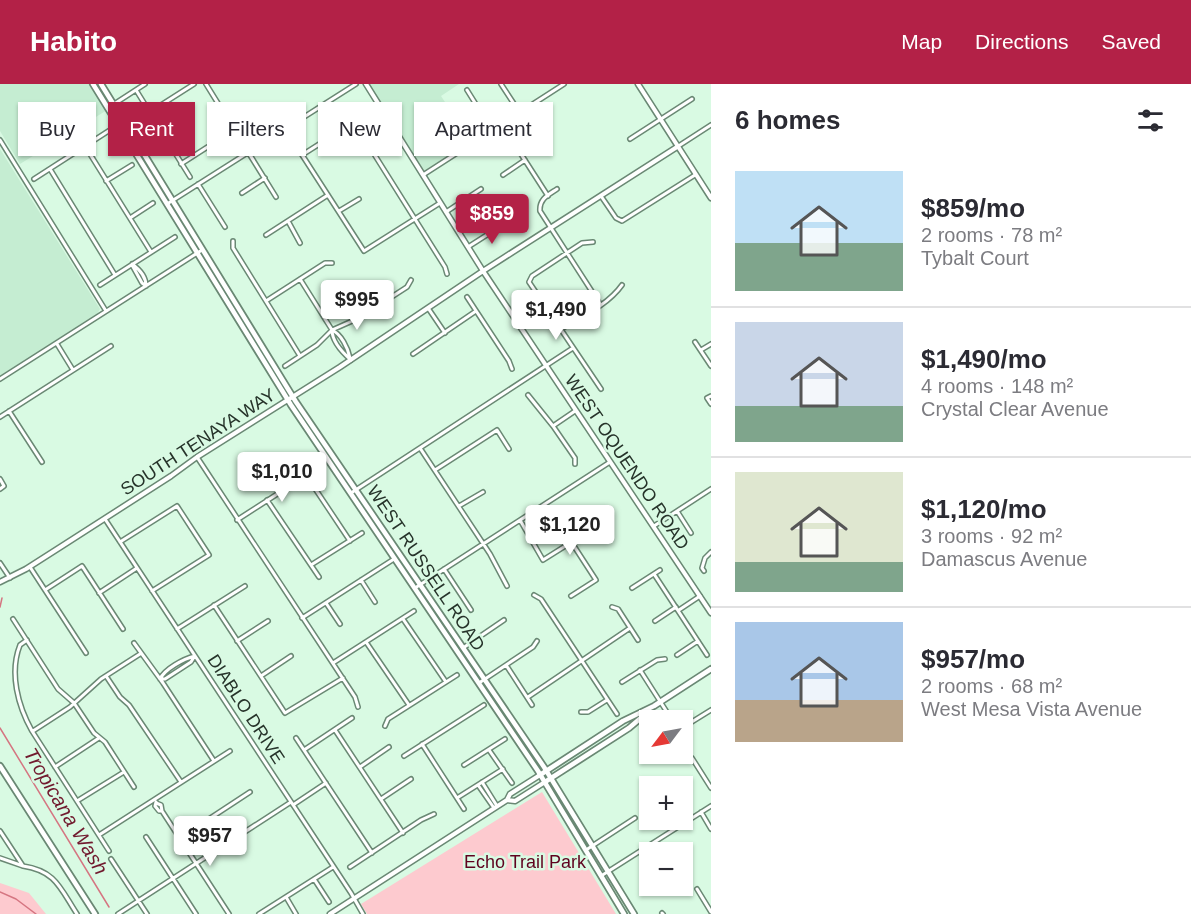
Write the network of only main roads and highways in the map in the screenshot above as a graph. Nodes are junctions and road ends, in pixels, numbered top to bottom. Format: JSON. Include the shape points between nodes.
{"nodes":[{"id":1,"x":93,"y":84,"type":"edge"},
{"id":2,"x":101,"y":84,"type":"edge"},
{"id":3,"x":108,"y":102,"type":"edge"},
{"id":4,"x":109,"y":102,"type":"edge"},
{"id":5,"x":140,"y":156,"type":"edge"},
{"id":6,"x":144,"y":156,"type":"edge"},
{"id":7,"x":290,"y":398,"type":"junction"},
{"id":8,"x":711,"y":669,"type":"edge"},
{"id":9,"x":482,"y":681,"type":"junction"},
{"id":10,"x":654,"y":706,"type":"junction"},
{"id":11,"x":0,"y":766,"type":"edge"},
{"id":12,"x":547,"y":770,"type":"junction"},
{"id":13,"x":540,"y":775,"type":"junction"},
{"id":14,"x":551,"y":778,"type":"junction"},
{"id":15,"x":545,"y":782,"type":"junction"},
{"id":16,"x":95,"y":914,"type":"edge"},
{"id":17,"x":624,"y":914,"type":"edge"},
{"id":18,"x":634,"y":914,"type":"edge"}],
"edges":[{"from":1,"to":3,"type":"main road","name":"WEST RUSSELL ROAD"},
{"from":2,"to":4,"type":"main road","name":"WEST RUSSELL ROAD"},
{"from":5,"to":7,"type":"main road","name":"WEST RUSSELL ROAD"},
{"from":6,"to":7,"type":"main road","name":"WEST RUSSELL ROAD"},
{"from":7,"to":9,"type":"main road","name":"WEST RUSSELL ROAD","via":[[394,558]]},
{"from":7,"to":9,"type":"main road","name":"WEST RUSSELL ROAD"},
{"from":8,"to":10,"type":"main road"},
{"from":9,"to":12,"type":"main road","name":"WEST RUSSELL ROAD"},
{"from":9,"to":13,"type":"main road","name":"WEST RUSSELL ROAD"},
{"from":10,"to":12,"type":"main road","via":[[623,721]]},
{"from":10,"to":14,"type":"main road","via":[[629,728]]},
{"from":11,"to":16,"type":"main road"},
{"from":12,"to":13,"type":"main road"},
{"from":12,"to":14,"type":"main road","name":"WEST RUSSELL ROAD"},
{"from":13,"to":15,"type":"main road","name":"WEST RUSSELL ROAD"},
{"from":14,"to":15,"type":"main road"},
{"from":14,"to":18,"type":"main road","name":"WEST RUSSELL ROAD"},
{"from":15,"to":17,"type":"main road","name":"WEST RUSSELL ROAD"}]}
